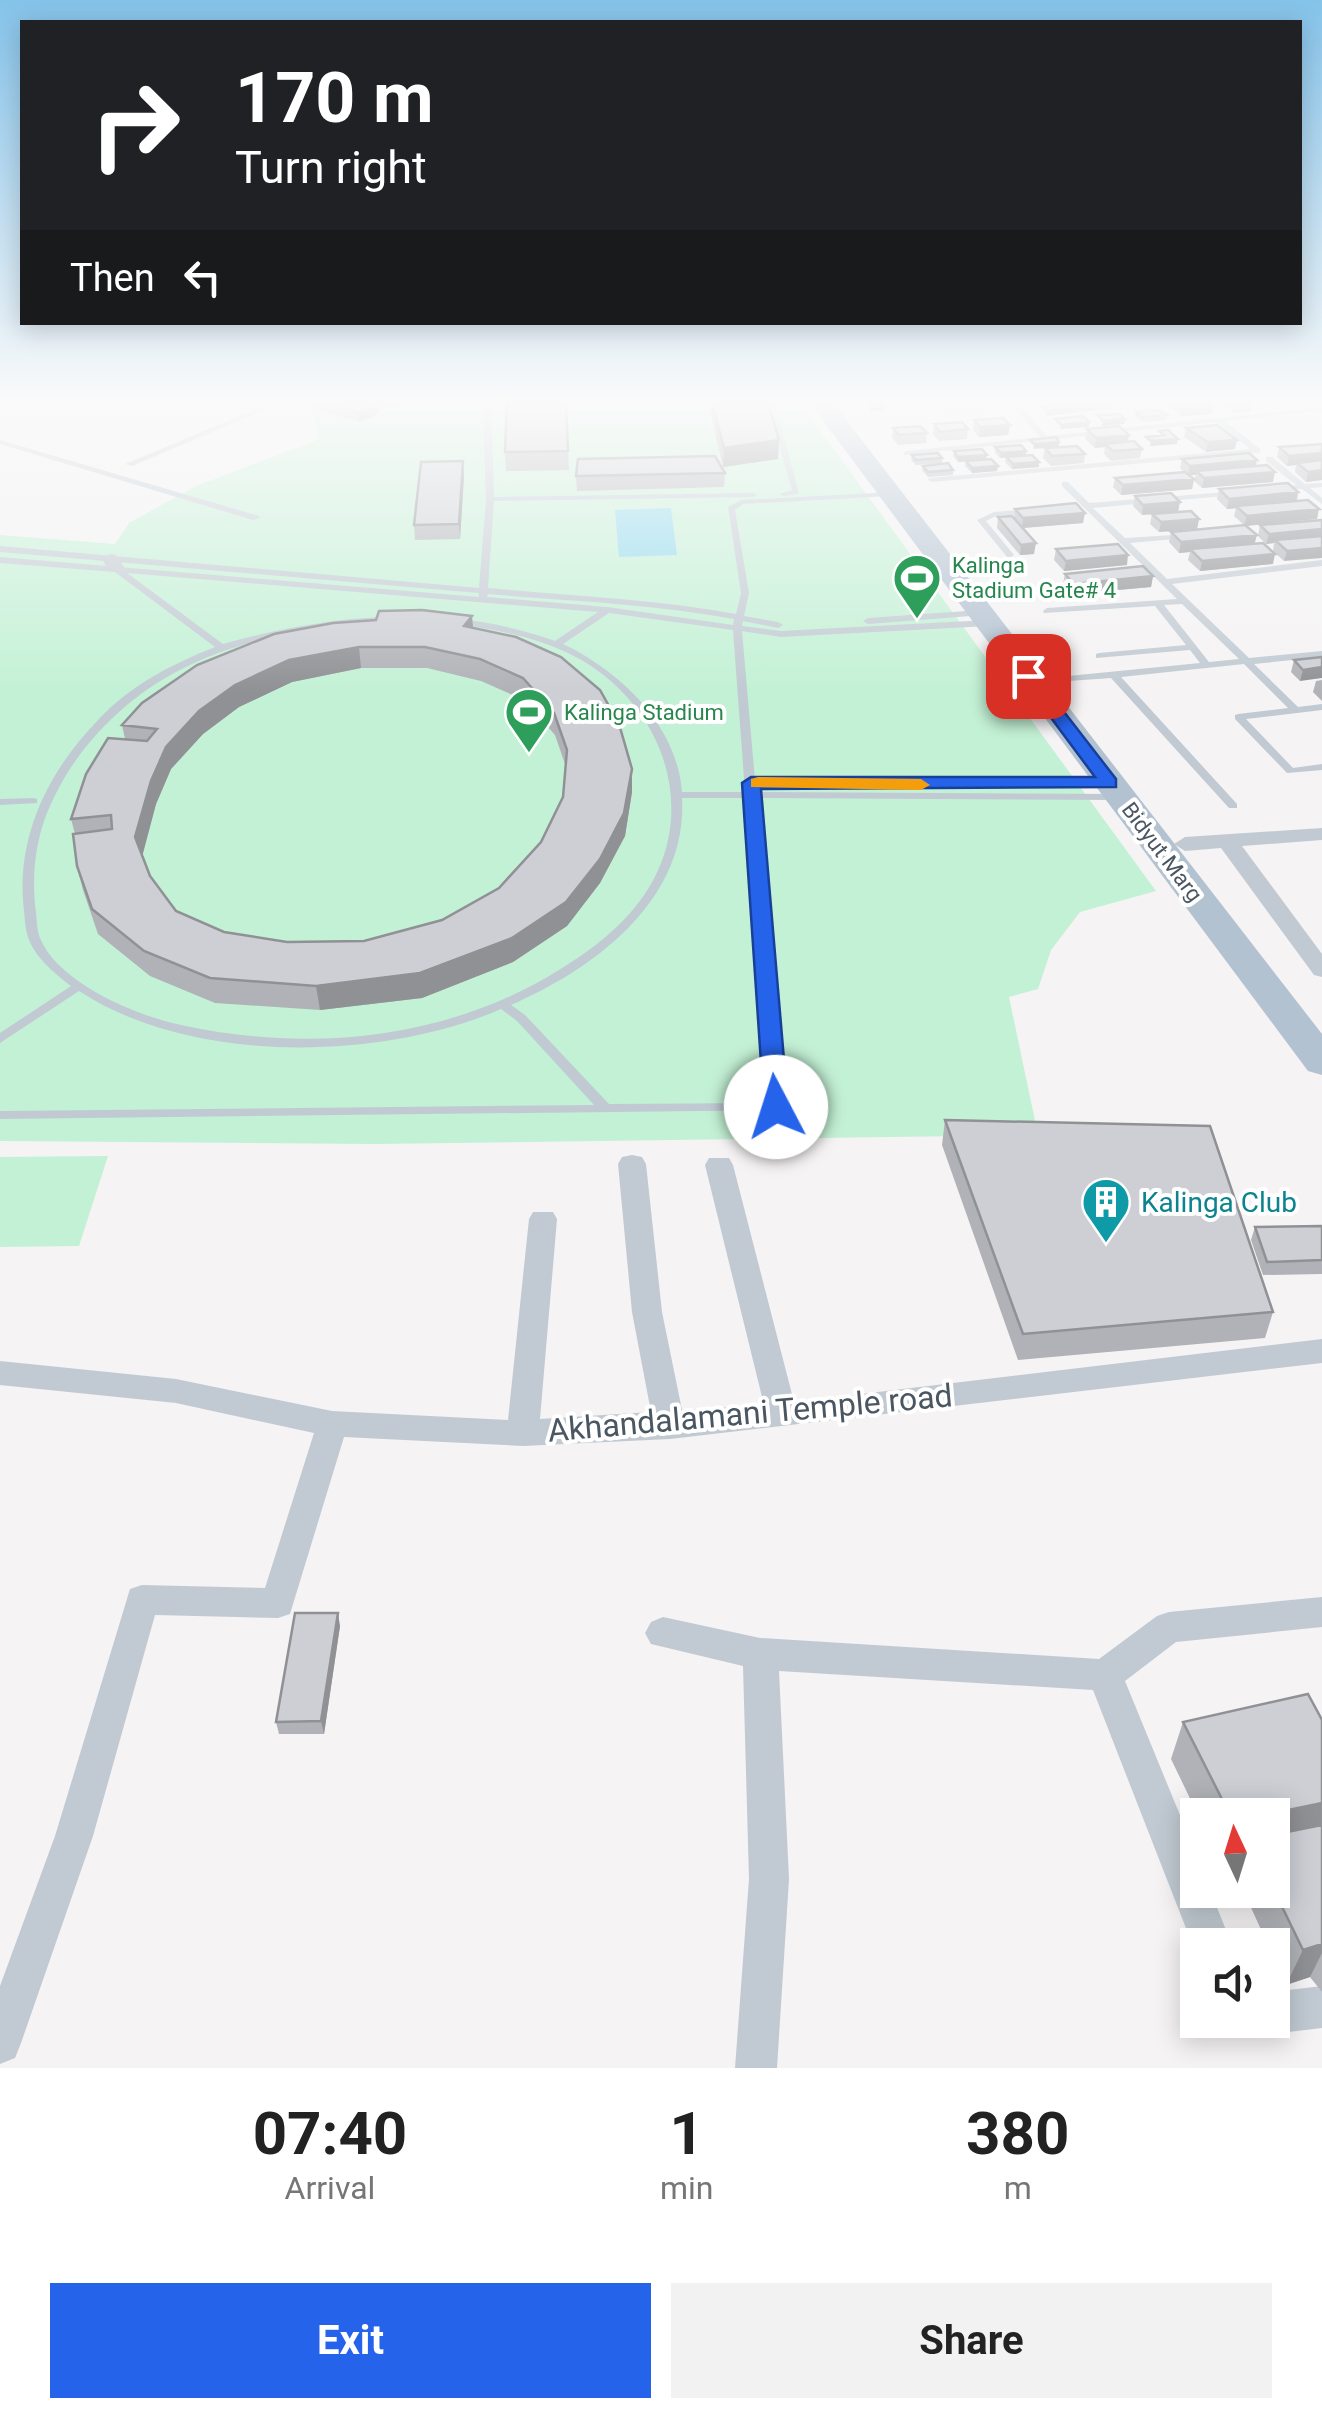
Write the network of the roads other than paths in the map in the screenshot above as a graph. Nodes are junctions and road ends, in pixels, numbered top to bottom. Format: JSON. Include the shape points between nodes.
{"nodes":[{"id":1,"x":490,"y":499,"type":"edge"},
{"id":2,"x":194,"y":500,"type":"edge"},
{"id":3,"x":787,"y":500,"type":"edge"},
{"id":4,"x":894,"y":500,"type":"edge"},
{"id":5,"x":917,"y":500,"type":"edge"},
{"id":6,"x":1082,"y":500,"type":"edge"},
{"id":7,"x":1160,"y":500,"type":"edge"},
{"id":8,"x":1088,"y":506,"type":"junction"},
{"id":9,"x":1069,"y":508,"type":"edge"},
{"id":10,"x":1050,"y":509,"type":"edge"},
{"id":11,"x":256,"y":518,"type":"dead end"},
{"id":12,"x":1203,"y":534,"type":"edge"},
{"id":13,"x":1124,"y":541,"type":"junction"},
{"id":14,"x":0,"y":549,"type":"edge"},
{"id":15,"x":1010,"y":554,"type":"dead end"},
{"id":16,"x":0,"y":560,"type":"edge"},
{"id":17,"x":1322,"y":563,"type":"edge"},
{"id":18,"x":114,"y":564,"type":"junction"},
{"id":19,"x":1166,"y":582,"type":"junction"},
{"id":20,"x":484,"y":595,"type":"junction"},
{"id":21,"x":1185,"y":601,"type":"junction"},
{"id":22,"x":1157,"y":602,"type":"junction"},
{"id":23,"x":608,"y":610,"type":"junction"},
{"id":24,"x":1047,"y":611,"type":"dead end"},
{"id":25,"x":984,"y":618,"type":"junction"},
{"id":26,"x":737,"y":622,"type":"junction"},
{"id":27,"x":556,"y":644,"type":"junction"},
{"id":28,"x":221,"y":647,"type":"junction"},
{"id":29,"x":1192,"y":647,"type":"junction"},
{"id":30,"x":1322,"y":654,"type":"edge"},
{"id":31,"x":1099,"y":656,"type":"dead end"},
{"id":32,"x":1246,"y":662,"type":"junction"},
{"id":33,"x":1207,"y":666,"type":"junction"},
{"id":34,"x":1114,"y":675,"type":"junction"},
{"id":35,"x":1058,"y":680,"type":"junction"},
{"id":36,"x":1322,"y":707,"type":"edge"},
{"id":37,"x":1296,"y":710,"type":"junction"},
{"id":38,"x":1322,"y":767,"type":"edge"},
{"id":39,"x":751,"y":789,"type":"junction"},
{"id":40,"x":1115,"y":790,"type":"junction"},
{"id":41,"x":680,"y":795,"type":"junction"},
{"id":42,"x":34,"y":801,"type":"junction"},
{"id":43,"x":0,"y":802,"type":"edge"},
{"id":44,"x":1233,"y":806,"type":"dead end"},
{"id":45,"x":1322,"y":834,"type":"edge"},
{"id":46,"x":1226,"y":841,"type":"junction"},
{"id":47,"x":1185,"y":844,"type":"junction"},
{"id":48,"x":1322,"y":970,"type":"edge"},
{"id":49,"x":80,"y":986,"type":"junction"},
{"id":50,"x":504,"y":1006,"type":"junction"},
{"id":51,"x":1322,"y":1018,"type":"edge"},
{"id":52,"x":0,"y":1039,"type":"edge"},
{"id":53,"x":1322,"y":1062,"type":"edge"},
{"id":54,"x":606,"y":1110,"type":"junction"},
{"id":55,"x":0,"y":1115,"type":"edge"},
{"id":56,"x":632,"y":1164,"type":"dead end"},
{"id":57,"x":719,"y":1165,"type":"dead end"},
{"id":58,"x":543,"y":1219,"type":"dead end"},
{"id":59,"x":1322,"y":1352,"type":"edge"},
{"id":60,"x":0,"y":1373,"type":"edge"},
{"id":61,"x":782,"y":1416,"type":"junction"},
{"id":62,"x":332,"y":1424,"type":"junction"},
{"id":63,"x":670,"y":1426,"type":"junction"},
{"id":64,"x":523,"y":1433,"type":"junction"},
{"id":65,"x":1322,"y":1612,"type":"edge"},
{"id":66,"x":663,"y":1632,"type":"dead end"},
{"id":67,"x":760,"y":1654,"type":"junction"},
{"id":68,"x":1105,"y":1674,"type":"junction"},
{"id":69,"x":1205,"y":1928,"type":"edge"},
{"id":70,"x":1322,"y":2007,"type":"edge"},
{"id":71,"x":1290,"y":2011,"type":"edge"},
{"id":72,"x":0,"y":2042,"type":"edge"},
{"id":73,"x":756,"y":2068,"type":"edge"}],
"edges":[{"from":1,"to":20,"type":"lane"},
{"from":2,"to":11,"type":"lane"},
{"from":3,"to":26,"type":"lane","via":[[732,508],[745,593]]},
{"from":4,"to":25,"type":"main road","name":"Bidyut Marg"},
{"from":5,"to":35,"type":"main road","name":"Bidyut Marg"},
{"from":6,"to":8,"type":"lane"},
{"from":7,"to":8,"type":"lane"},
{"from":8,"to":9,"type":"lane"},
{"from":8,"to":13,"type":"lane"},
{"from":10,"to":15,"type":"lane","via":[[981,520]]},
{"from":12,"to":13,"type":"lane"},
{"from":13,"to":19,"type":"lane"},
{"from":14,"to":18,"type":"lane"},
{"from":16,"to":18,"type":"lane"},
{"from":17,"to":19,"type":"lane"},
{"from":18,"to":20,"type":"lane"},
{"from":18,"to":28,"type":"lane"},
{"from":19,"to":21,"type":"lane"},
{"from":20,"to":23,"type":"lane"},
{"from":20,"to":26,"type":"lane"},
{"from":21,"to":22,"type":"lane"},
{"from":21,"to":32,"type":"lane"},
{"from":22,"to":24,"type":"lane"},
{"from":22,"to":29,"type":"lane"},
{"from":23,"to":26,"type":"lane"},
{"from":23,"to":27,"type":"lane"},
{"from":25,"to":26,"type":"lane","via":[[782,634]]},
{"from":25,"to":40,"type":"main road","name":"Bidyut Marg"},
{"from":26,"to":39,"type":"lane"},
{"from":27,"to":28,"type":"lane","via":[[432,618],[319,626]]},
{"from":27,"to":41,"type":"lane","via":[[597,666],[634,698],[662,735]]},
{"from":28,"to":42,"type":"lane","via":[[135,692],[96,721]]},
{"from":29,"to":31,"type":"lane"},
{"from":29,"to":33,"type":"lane"},
{"from":30,"to":32,"type":"lane"},
{"from":32,"to":33,"type":"lane"},
{"from":32,"to":37,"type":"lane"},
{"from":33,"to":34,"type":"lane"},
{"from":34,"to":35,"type":"lane"},
{"from":34,"to":44,"type":"lane"},
{"from":35,"to":47,"type":"main road","name":"Bidyut Marg"},
{"from":36,"to":37,"type":"lane"},
{"from":37,"to":38,"type":"lane","via":[[1238,717],[1291,770]]},
{"from":39,"to":40,"type":"lane"},
{"from":39,"to":40,"type":"lane"},
{"from":39,"to":41,"type":"lane"},
{"from":39,"to":54,"type":"lane","via":[[776,1107]]},
{"from":40,"to":53,"type":"main road","name":"Bidyut Marg"},
{"from":41,"to":50,"type":"lane","via":[[666,869],[637,913],[588,960]]},
{"from":42,"to":43,"type":"lane"},
{"from":42,"to":49,"type":"lane","via":[[19,854],[23,910],[39,950]]},
{"from":45,"to":46,"type":"street"},
{"from":46,"to":47,"type":"street"},
{"from":46,"to":48,"type":"street"},
{"from":47,"to":51,"type":"main road","name":"Bidyut Marg"},
{"from":49,"to":50,"type":"lane","via":[[128,1014],[206,1038],[285,1044],[432,1028]]},
{"from":49,"to":52,"type":"lane"},
{"from":50,"to":54,"type":"lane"},
{"from":54,"to":55,"type":"lane"},
{"from":56,"to":63,"type":"street","via":[[647,1312]]},
{"from":57,"to":61,"type":"street"},
{"from":58,"to":64,"type":"street"},
{"from":59,"to":61,"type":"street","name":"Akhandalamani Temple road"},
{"from":60,"to":62,"type":"street","name":"Akhandalamani Temple road","via":[[176,1391]]},
{"from":61,"to":63,"type":"street","name":"Akhandalamani Temple road"},
{"from":62,"to":64,"type":"street","name":"Akhandalamani Temple road"},
{"from":62,"to":72,"type":"street","via":[[278,1603],[142,1600],[74,1836]]},
{"from":63,"to":64,"type":"street","name":"Akhandalamani Temple road"},
{"from":65,"to":68,"type":"street","via":[[1168,1627]]},
{"from":66,"to":67,"type":"street"},
{"from":67,"to":68,"type":"street"},
{"from":67,"to":73,"type":"street","via":[[770,1878]]},
{"from":68,"to":69,"type":"street"},
{"from":70,"to":71,"type":"street"}]}
